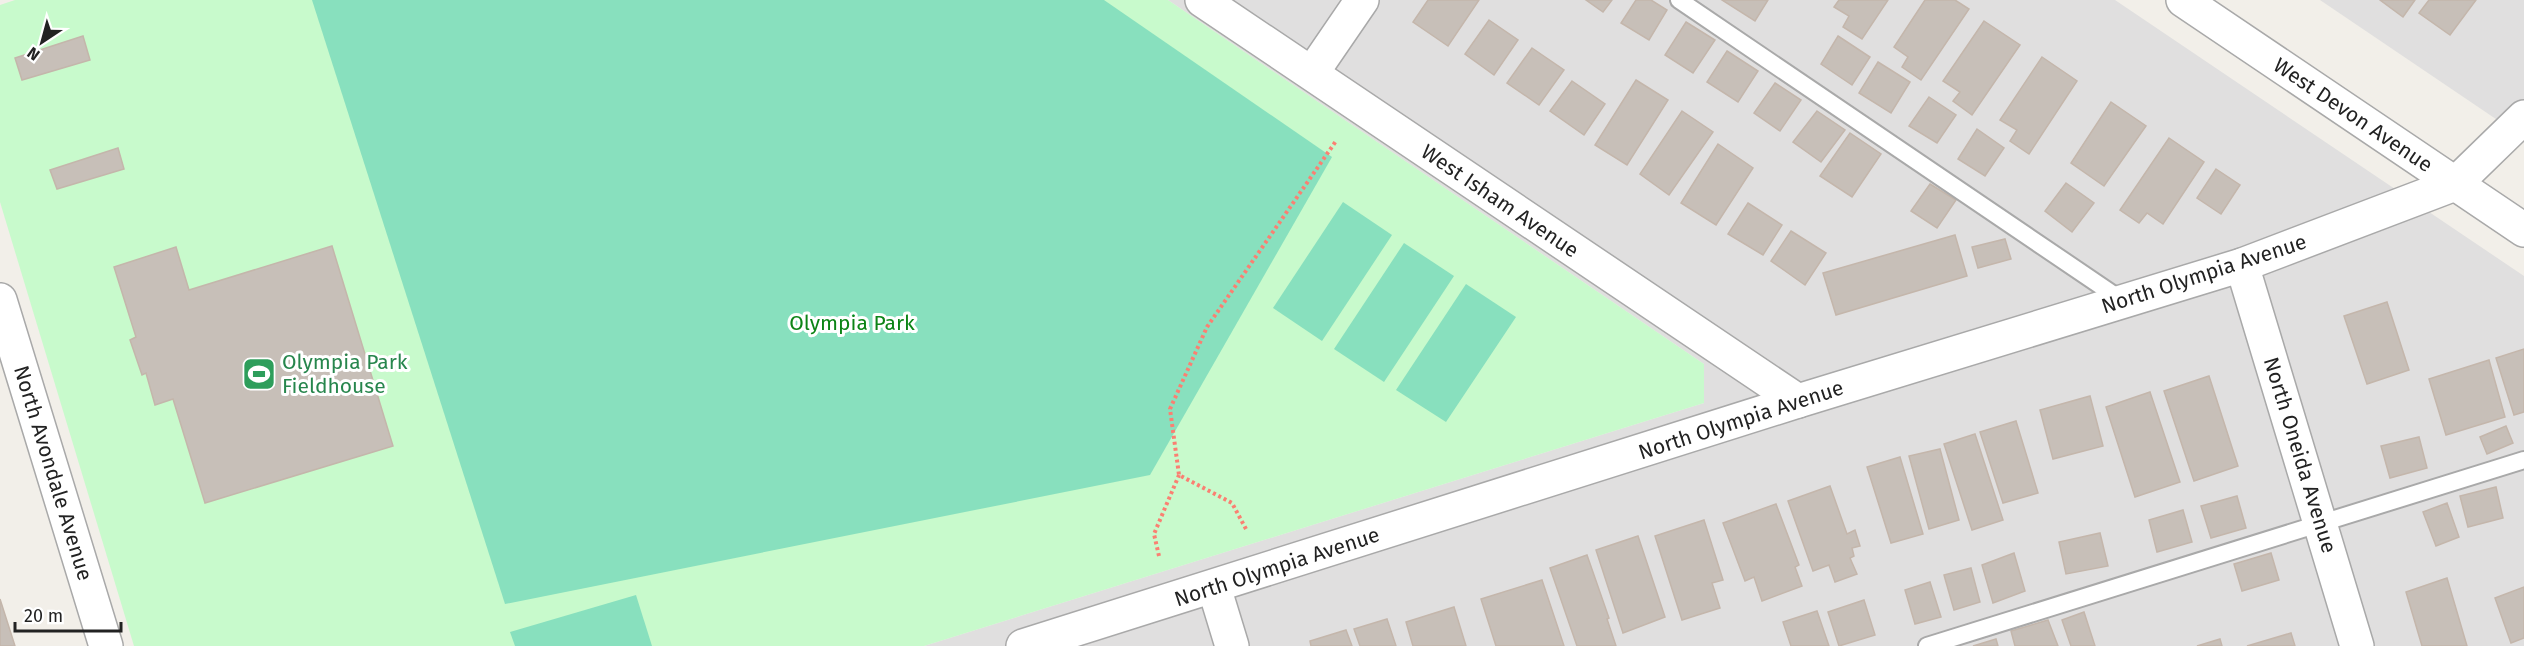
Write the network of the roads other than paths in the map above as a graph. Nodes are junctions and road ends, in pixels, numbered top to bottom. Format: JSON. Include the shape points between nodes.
{"nodes":[{"id":1,"x":1202,"y":0,"type":"edge"},
{"id":2,"x":1362,"y":0,"type":"edge"},
{"id":3,"x":1680,"y":0,"type":"edge"},
{"id":4,"x":2182,"y":0,"type":"edge"},
{"id":5,"x":1312,"y":74,"type":"junction"},
{"id":6,"x":2524,"y":117,"type":"edge"},
{"id":7,"x":2455,"y":184,"type":"junction"},
{"id":8,"x":2524,"y":230,"type":"edge"},
{"id":9,"x":2242,"y":265,"type":"junction"},
{"id":10,"x":0,"y":300,"type":"edge"},
{"id":11,"x":2123,"y":301,"type":"junction"},
{"id":12,"x":5,"y":338,"type":"edge"},
{"id":13,"x":1798,"y":401,"type":"junction"},
{"id":14,"x":2524,"y":460,"type":"edge"},
{"id":15,"x":2320,"y":524,"type":"junction"},
{"id":16,"x":1214,"y":587,"type":"junction"},
{"id":17,"x":106,"y":646,"type":"edge"},
{"id":18,"x":1023,"y":646,"type":"edge"},
{"id":19,"x":1232,"y":646,"type":"edge"},
{"id":20,"x":1927,"y":646,"type":"edge"},
{"id":21,"x":2357,"y":646,"type":"edge"}],
"edges":[{"from":1,"to":5,"type":"street","name":"West Isham Avenue"},
{"from":2,"to":5,"type":"street"},
{"from":3,"to":11,"type":"lane"},
{"from":4,"to":7,"type":"street","name":"West Devon Avenue"},
{"from":5,"to":13,"type":"street","name":"West Isham Avenue"},
{"from":6,"to":7,"type":"street"},
{"from":7,"to":8,"type":"street","name":"West Devon Avenue"},
{"from":7,"to":9,"type":"street","name":"North Olympia Avenue"},
{"from":9,"to":11,"type":"street","name":"North Olympia Avenue"},
{"from":9,"to":15,"type":"street","name":"North Oneida Avenue"},
{"from":10,"to":12,"type":"street","name":"North Avondale Avenue"},
{"from":11,"to":13,"type":"street","name":"North Olympia Avenue"},
{"from":12,"to":17,"type":"street","name":"North Avondale Avenue"},
{"from":13,"to":16,"type":"street","name":"North Olympia Avenue"},
{"from":14,"to":15,"type":"lane"},
{"from":15,"to":20,"type":"lane"},
{"from":15,"to":21,"type":"street","name":"North Oneida Avenue"},
{"from":16,"to":18,"type":"street","name":"North Olympia Avenue"},
{"from":16,"to":19,"type":"street"}]}
